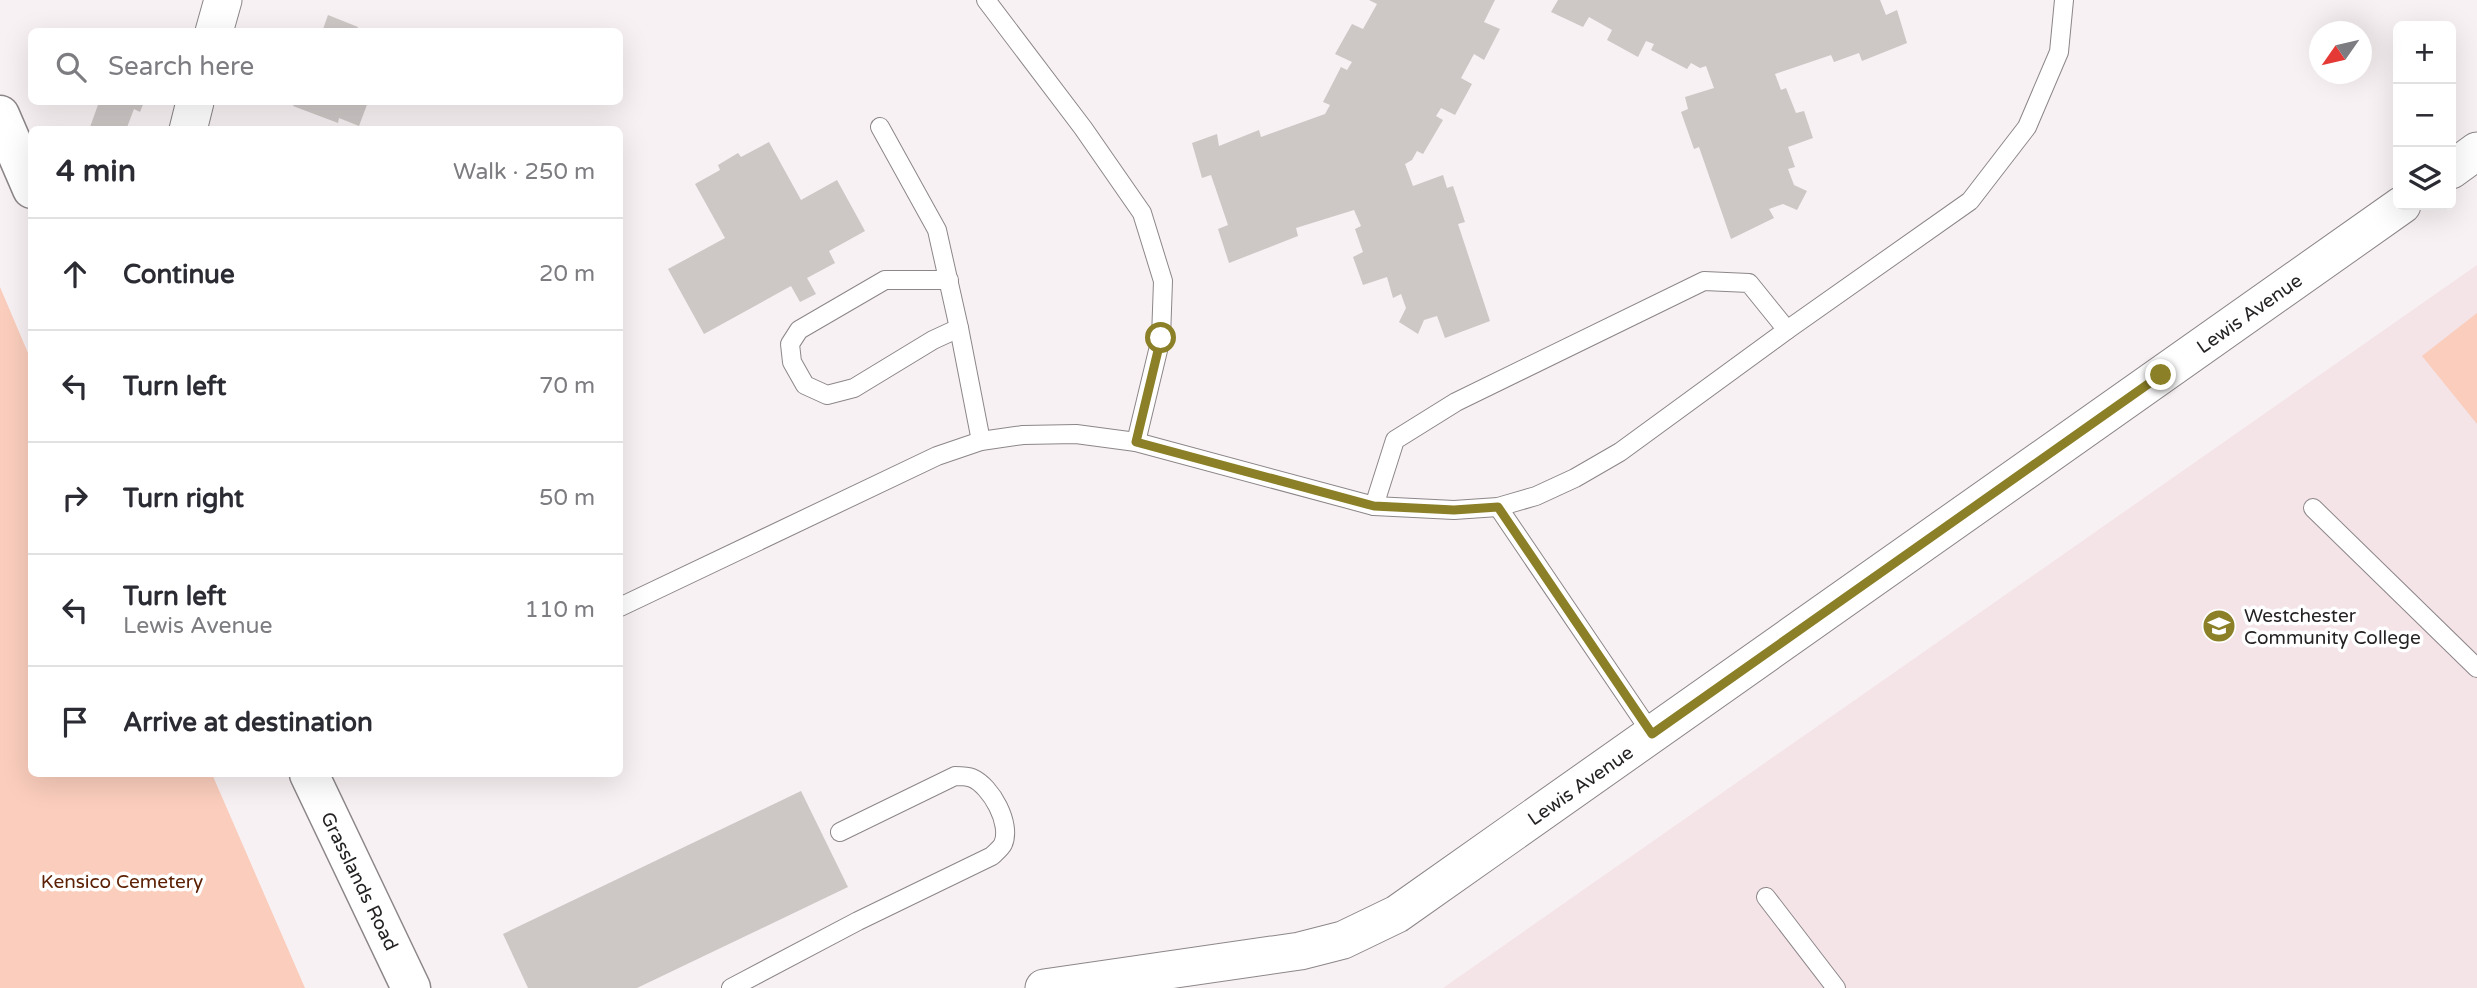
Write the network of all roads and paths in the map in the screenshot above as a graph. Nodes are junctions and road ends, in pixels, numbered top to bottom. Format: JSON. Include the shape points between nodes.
{"nodes":[{"id":1,"x":223,"y":0,"type":"edge"},
{"id":2,"x":986,"y":0,"type":"edge"},
{"id":3,"x":2064,"y":0,"type":"edge"},
{"id":4,"x":215,"y":28,"type":"edge"},
{"id":5,"x":194,"y":105,"type":"edge"},
{"id":6,"x":0,"y":116,"type":"edge"},
{"id":7,"x":189,"y":126,"type":"edge"},
{"id":8,"x":880,"y":127,"type":"dead end"},
{"id":9,"x":2477,"y":151,"type":"edge"},
{"id":10,"x":2456,"y":166,"type":"edge"},
{"id":11,"x":28,"y":180,"type":"edge"},
{"id":12,"x":2395,"y":210,"type":"edge"},
{"id":13,"x":949,"y":280,"type":"junction"},
{"id":14,"x":959,"y":328,"type":"junction"},
{"id":15,"x":1787,"y":330,"type":"junction"},
{"id":16,"x":981,"y":441,"type":"junction"},
{"id":17,"x":1136,"y":442,"type":"junction"},
{"id":18,"x":1374,"y":506,"type":"junction"},
{"id":19,"x":1498,"y":507,"type":"junction"},
{"id":20,"x":2313,"y":508,"type":"dead end"},
{"id":21,"x":623,"y":606,"type":"edge"},
{"id":22,"x":2477,"y":668,"type":"edge"},
{"id":23,"x":1652,"y":734,"type":"junction"},
{"id":24,"x":310,"y":777,"type":"edge"},
{"id":25,"x":840,"y":832,"type":"dead end"},
{"id":26,"x":1766,"y":897,"type":"dead end"},
{"id":27,"x":411,"y":988,"type":"edge"},
{"id":28,"x":731,"y":988,"type":"edge"},
{"id":29,"x":1044,"y":988,"type":"edge"},
{"id":30,"x":1836,"y":988,"type":"edge"}],
"edges":[{"from":1,"to":4,"type":"street"},
{"from":2,"to":17,"type":"lane","via":[[1142,213],[1163,281],[1161,338]]},
{"from":3,"to":15,"type":"lane","via":[[2059,52],[2027,127],[1970,201]]},
{"from":5,"to":7,"type":"street"},
{"from":6,"to":11,"type":"main road"},
{"from":8,"to":13,"type":"lane","via":[[937,230]]},
{"from":9,"to":10,"type":"street"},
{"from":12,"to":23,"type":"street","name":"Lewis Avenue"},
{"from":13,"to":14,"type":"lane"},
{"from":13,"to":14,"type":"lane","via":[[885,280],[799,330],[790,344],[792,362],[805,385],[827,395],[854,388]]},
{"from":14,"to":16,"type":"lane"},
{"from":15,"to":18,"type":"lane","via":[[1749,283],[1704,281],[1456,402],[1395,440]]},
{"from":15,"to":19,"type":"lane","via":[[1620,452],[1536,496]]},
{"from":16,"to":17,"type":"lane","via":[[1076,434]]},
{"from":16,"to":21,"type":"lane","via":[[937,456]]},
{"from":17,"to":18,"type":"lane"},
{"from":18,"to":19,"type":"lane"},
{"from":19,"to":23,"type":"lane"},
{"from":20,"to":22,"type":"lane"},
{"from":23,"to":29,"type":"street","name":"Lewis Avenue","via":[[1397,914],[1343,940],[1300,951]]},
{"from":24,"to":27,"type":"main road","name":"Grasslands Road"},
{"from":25,"to":28,"type":"lane","via":[[955,776],[970,776],[984,785],[1007,830],[1003,846],[992,856]]},
{"from":26,"to":30,"type":"lane"}]}
